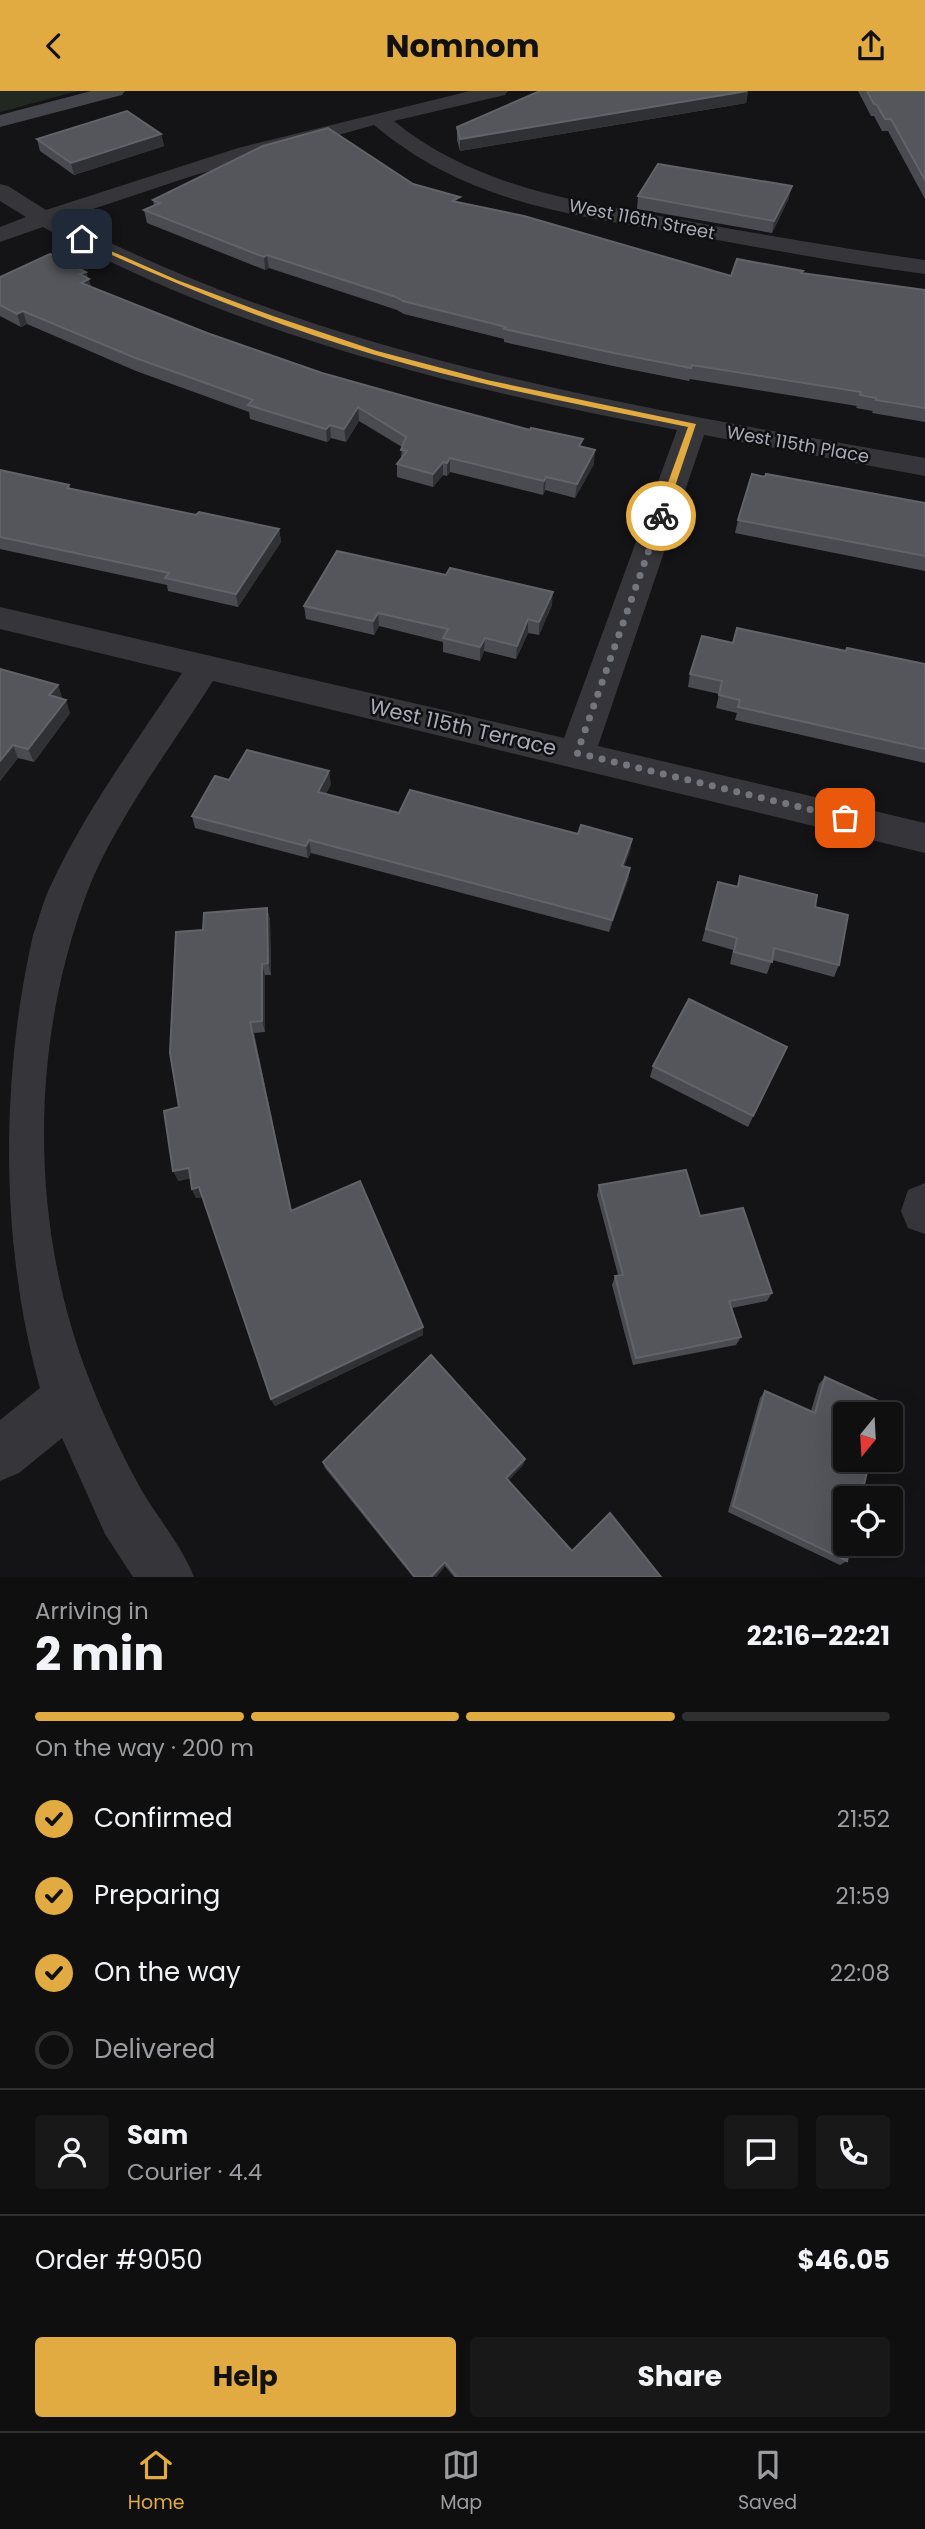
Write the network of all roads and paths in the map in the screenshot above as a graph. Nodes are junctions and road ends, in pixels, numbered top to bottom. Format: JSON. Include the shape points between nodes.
{"nodes":[{"id":1,"x":114,"y":91,"type":"edge"},
{"id":2,"x":498,"y":91,"type":"edge"},
{"id":3,"x":378,"y":118,"type":"junction"},
{"id":4,"x":0,"y":121,"type":"edge"},
{"id":5,"x":0,"y":191,"type":"edge"},
{"id":6,"x":45,"y":218,"type":"junction"},
{"id":7,"x":0,"y":235,"type":"edge"},
{"id":8,"x":925,"y":267,"type":"edge"},
{"id":9,"x":693,"y":425,"type":"junction"},
{"id":10,"x":925,"y":467,"type":"edge"},
{"id":11,"x":0,"y":618,"type":"edge"},
{"id":12,"x":204,"y":667,"type":"junction"},
{"id":13,"x":577,"y":753,"type":"junction"},
{"id":14,"x":925,"y":838,"type":"edge"},
{"id":15,"x":70,"y":1398,"type":"junction"},
{"id":16,"x":0,"y":1454,"type":"edge"},
{"id":17,"x":166,"y":1577,"type":"edge"}],
"edges":[{"from":1,"to":4,"type":"street"},
{"from":2,"to":3,"type":"street"},
{"from":3,"to":6,"type":"street","via":[[263,146]]},
{"from":3,"to":8,"type":"street","name":"West 116th Street","via":[[428,157],[506,190],[782,246]]},
{"from":5,"to":6,"type":"street","name":"West 115th Place"},
{"from":6,"to":7,"type":"street"},
{"from":6,"to":9,"type":"street","name":"West 115th Place","via":[[174,281],[374,352],[486,382]]},
{"from":9,"to":10,"type":"street","name":"West 115th Place"},
{"from":9,"to":13,"type":"street"},
{"from":11,"to":12,"type":"street","name":"West 115th Terrace"},
{"from":12,"to":13,"type":"street","name":"West 115th Terrace"},
{"from":12,"to":15,"type":"street","via":[[100,828],[69,888],[39,980],[22,1086],[23,1202],[38,1295]]},
{"from":13,"to":14,"type":"street","name":"West 115th Terrace"},
{"from":15,"to":16,"type":"street"},
{"from":15,"to":17,"type":"street","via":[[125,1514]]}]}
